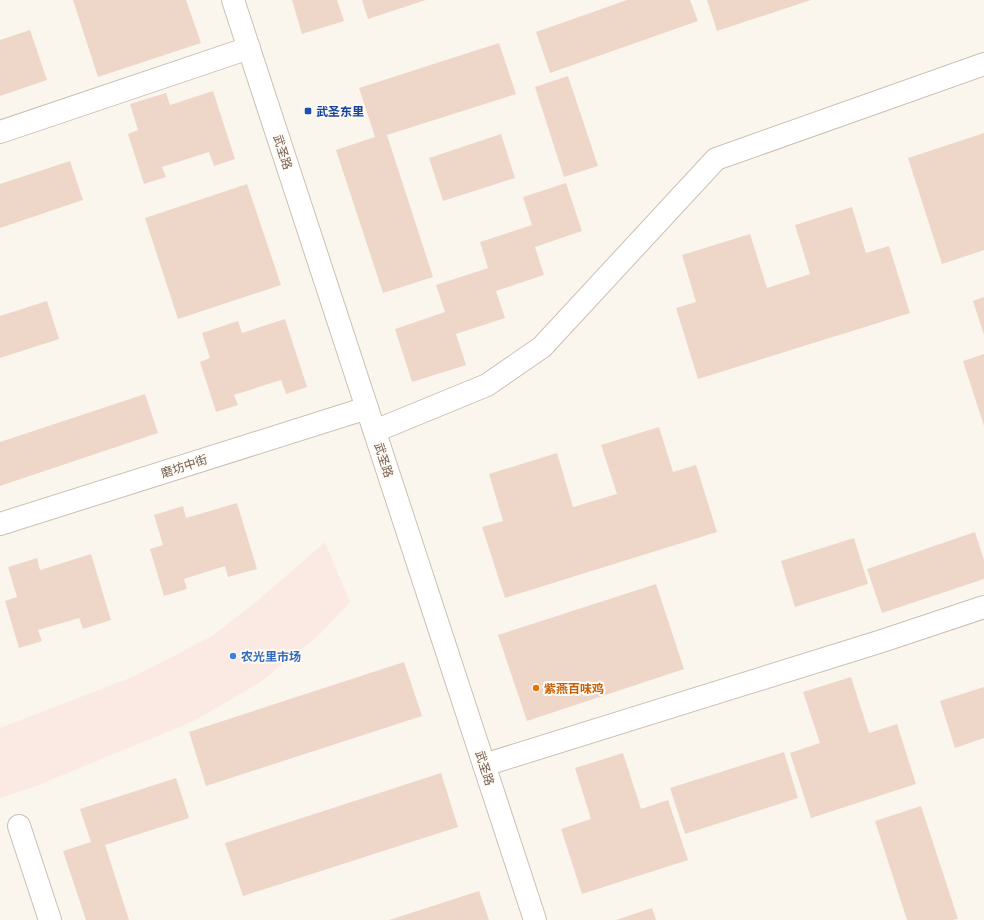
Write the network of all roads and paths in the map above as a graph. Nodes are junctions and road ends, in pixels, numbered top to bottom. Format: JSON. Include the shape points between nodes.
{"nodes":[{"id":1,"x":233,"y":0,"type":"edge"},
{"id":2,"x":249,"y":48,"type":"junction"},
{"id":3,"x":984,"y":64,"type":"edge"},
{"id":4,"x":0,"y":132,"type":"edge"},
{"id":5,"x":367,"y":408,"type":"junction"},
{"id":6,"x":375,"y":431,"type":"junction"},
{"id":7,"x":0,"y":524,"type":"edge"},
{"id":8,"x":984,"y":607,"type":"edge"},
{"id":9,"x":484,"y":765,"type":"junction"},
{"id":10,"x":19,"y":826,"type":"dead end"},
{"id":11,"x":50,"y":920,"type":"edge"},
{"id":12,"x":535,"y":920,"type":"edge"}],
"edges":[{"from":1,"to":2,"type":"street","name":"武圣路"},
{"from":2,"to":4,"type":"street"},
{"from":2,"to":5,"type":"street","name":"武圣路"},
{"from":3,"to":6,"type":"street","via":[[716,159],[542,347],[487,386]]},
{"from":5,"to":6,"type":"street","name":"武圣路"},
{"from":5,"to":7,"type":"street","name":"磨坊中街"},
{"from":6,"to":9,"type":"street","name":"武圣路"},
{"from":8,"to":9,"type":"street","via":[[882,642]]},
{"from":9,"to":12,"type":"street","name":"武圣路"},
{"from":10,"to":11,"type":"street"}]}
